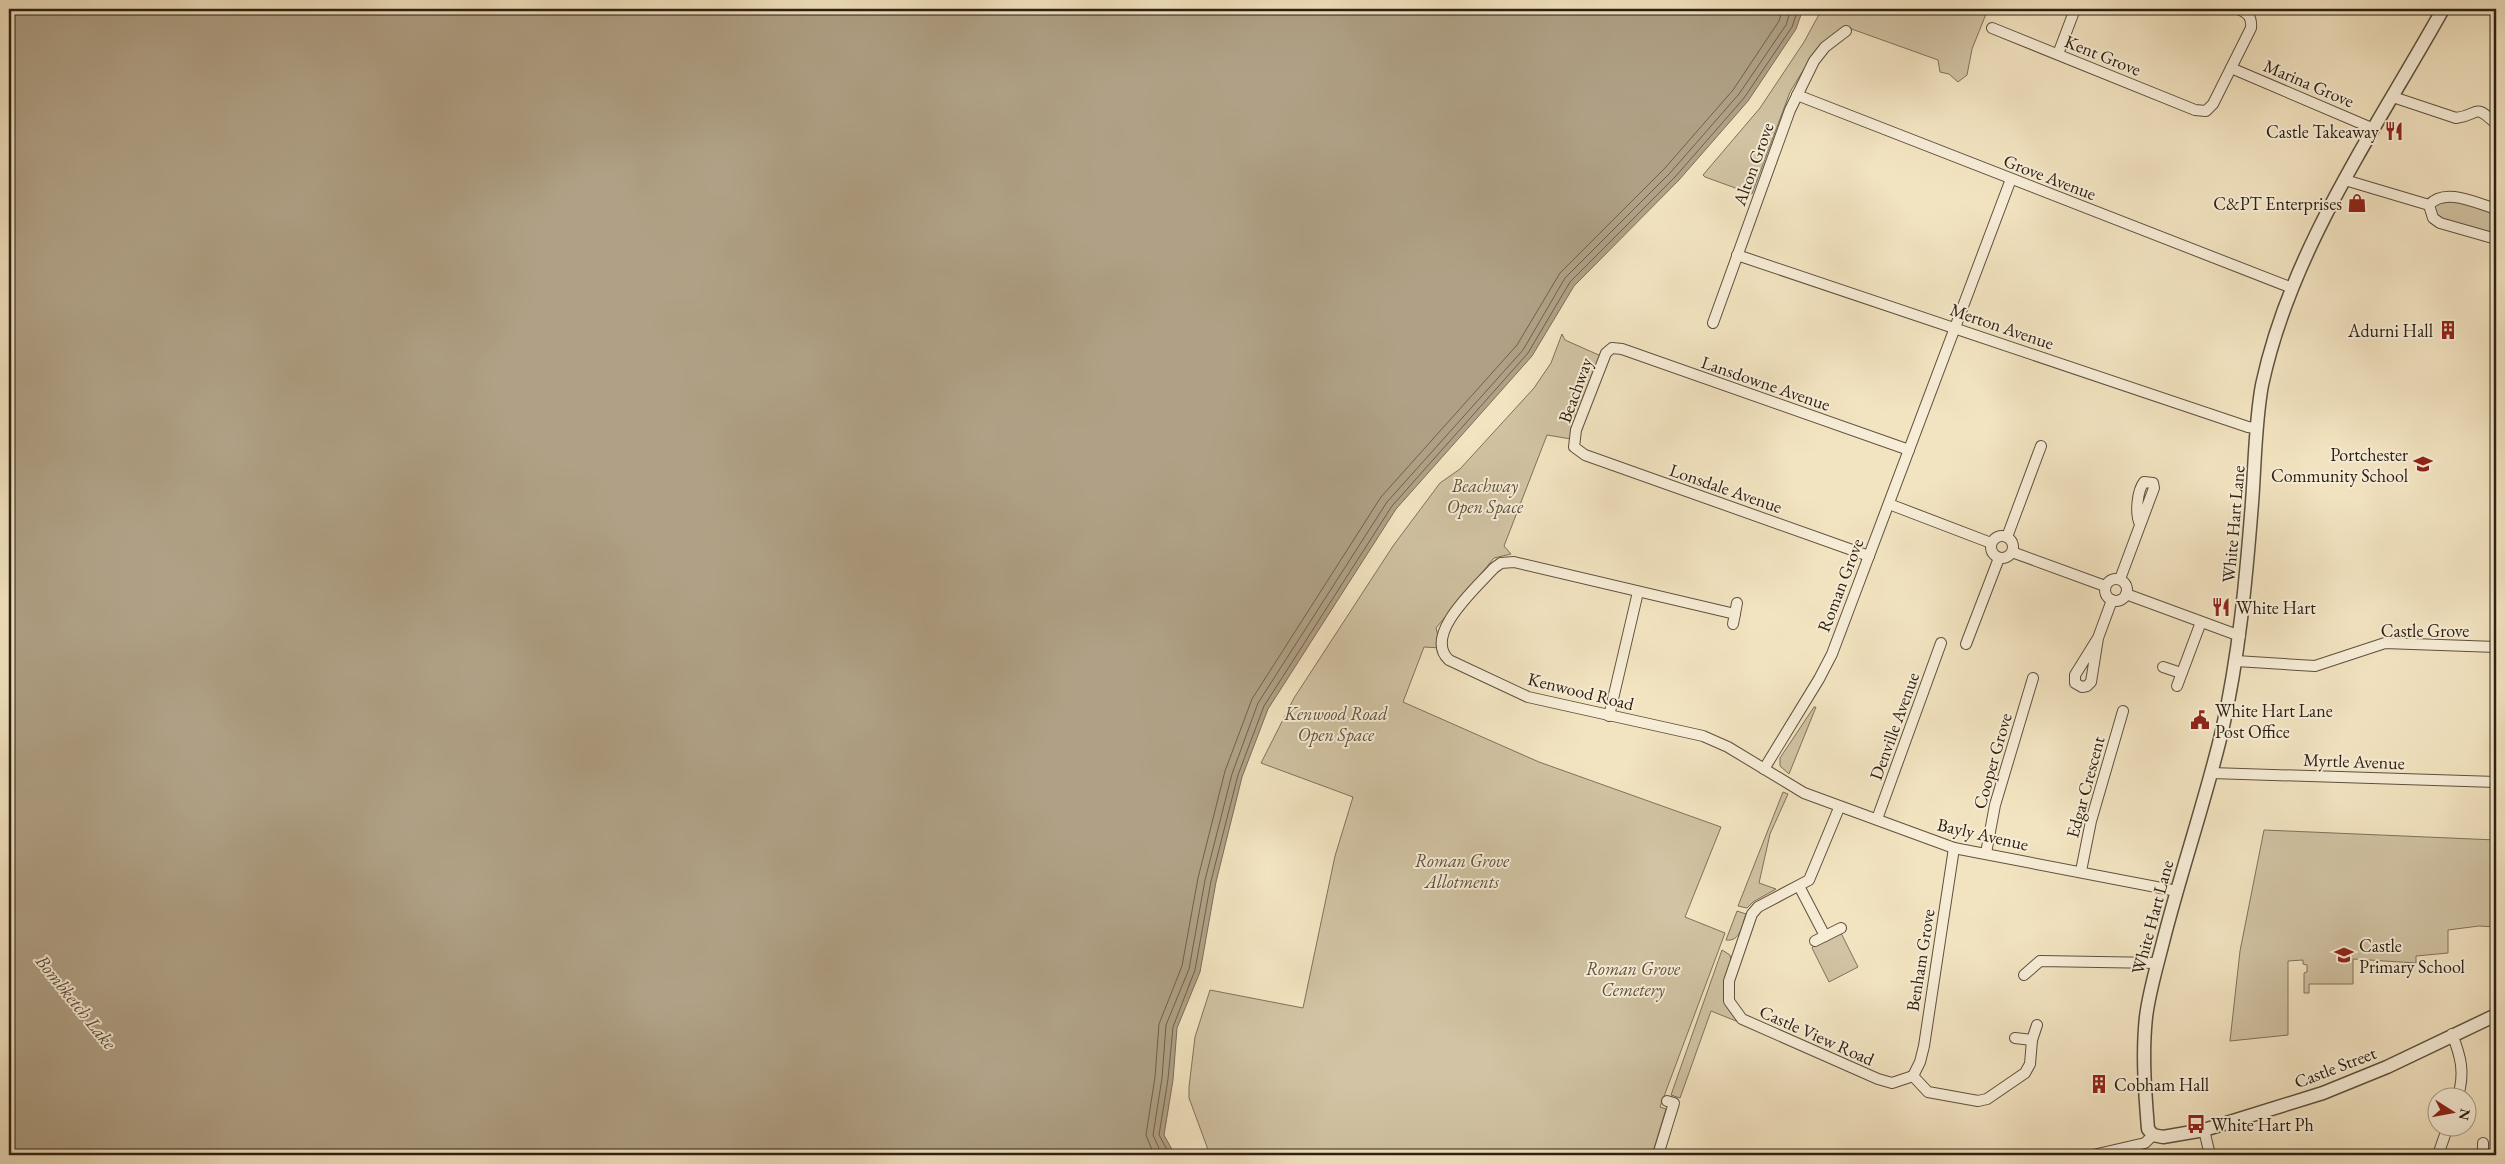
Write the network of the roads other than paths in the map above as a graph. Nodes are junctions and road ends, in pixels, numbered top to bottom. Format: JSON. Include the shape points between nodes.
{"nodes":[{"id":1,"x":2075,"y":9,"type":"edge"},
{"id":2,"x":2443,"y":9,"type":"edge"},
{"id":3,"x":2241,"y":10,"type":"edge"},
{"id":4,"x":1992,"y":28,"type":"dead end"},
{"id":5,"x":1846,"y":31,"type":"dead end"},
{"id":6,"x":2058,"y":54,"type":"junction"},
{"id":7,"x":2231,"y":68,"type":"junction"},
{"id":8,"x":1797,"y":95,"type":"junction"},
{"id":9,"x":2393,"y":97,"type":"junction"},
{"id":10,"x":2496,"y":124,"type":"edge"},
{"id":11,"x":2374,"y":129,"type":"junction"},
{"id":12,"x":2011,"y":179,"type":"junction"},
{"id":13,"x":2345,"y":180,"type":"junction"},
{"id":14,"x":2428,"y":204,"type":"junction"},
{"id":15,"x":2496,"y":209,"type":"edge"},
{"id":16,"x":2496,"y":239,"type":"edge"},
{"id":17,"x":1737,"y":254,"type":"junction"},
{"id":18,"x":2292,"y":288,"type":"junction"},
{"id":19,"x":1713,"y":323,"type":"dead end"},
{"id":20,"x":1956,"y":328,"type":"junction"},
{"id":21,"x":1612,"y":348,"type":"joint"},
{"id":22,"x":2257,"y":428,"type":"junction"},
{"id":23,"x":2041,"y":446,"type":"dead end"},
{"id":24,"x":1574,"y":447,"type":"joint"},
{"id":25,"x":1909,"y":450,"type":"junction"},
{"id":26,"x":1889,"y":504,"type":"junction"},
{"id":27,"x":2140,"y":524,"type":"dead end"},
{"id":28,"x":2006,"y":537,"type":"junction"},
{"id":29,"x":1992,"y":544,"type":"junction"},
{"id":30,"x":2012,"y":552,"type":"junction"},
{"id":31,"x":1869,"y":556,"type":"junction"},
{"id":32,"x":1999,"y":558,"type":"junction"},
{"id":33,"x":2120,"y":579,"type":"junction"},
{"id":34,"x":2105,"y":586,"type":"junction"},
{"id":35,"x":1638,"y":592,"type":"junction"},
{"id":36,"x":2126,"y":594,"type":"junction"},
{"id":37,"x":2112,"y":600,"type":"junction"},
{"id":38,"x":1737,"y":604,"type":"dead end"},
{"id":39,"x":2201,"y":622,"type":"junction"},
{"id":40,"x":2240,"y":636,"type":"junction"},
{"id":41,"x":2098,"y":638,"type":"dead end"},
{"id":42,"x":1941,"y":643,"type":"dead end"},
{"id":43,"x":1966,"y":644,"type":"dead end"},
{"id":44,"x":2496,"y":647,"type":"edge"},
{"id":45,"x":2236,"y":661,"type":"junction"},
{"id":46,"x":2163,"y":667,"type":"dead end"},
{"id":47,"x":2181,"y":673,"type":"junction"},
{"id":48,"x":2033,"y":678,"type":"dead end"},
{"id":49,"x":2177,"y":686,"type":"dead end"},
{"id":50,"x":2123,"y":711,"type":"dead end"},
{"id":51,"x":1609,"y":716,"type":"junction"},
{"id":52,"x":1764,"y":769,"type":"junction"},
{"id":53,"x":2211,"y":773,"type":"junction"},
{"id":54,"x":2496,"y":782,"type":"edge"},
{"id":55,"x":1839,"y":808,"type":"junction"},
{"id":56,"x":1877,"y":820,"type":"junction"},
{"id":57,"x":1954,"y":848,"type":"junction"},
{"id":58,"x":1986,"y":854,"type":"junction"},
{"id":59,"x":2081,"y":871,"type":"junction"},
{"id":60,"x":1799,"y":886,"type":"junction"},
{"id":61,"x":2177,"y":890,"type":"junction"},
{"id":62,"x":1841,"y":928,"type":"dead end"},
{"id":63,"x":1825,"y":936,"type":"junction"},
{"id":64,"x":1815,"y":941,"type":"dead end"},
{"id":65,"x":2158,"y":962,"type":"junction"},
{"id":66,"x":2024,"y":975,"type":"dead end"},
{"id":67,"x":2496,"y":1015,"type":"edge"},
{"id":68,"x":2037,"y":1025,"type":"dead end"},
{"id":69,"x":2452,"y":1034,"type":"junction"},
{"id":70,"x":2015,"y":1038,"type":"dead end"},
{"id":71,"x":2032,"y":1040,"type":"junction"},
{"id":72,"x":1913,"y":1076,"type":"junction"},
{"id":73,"x":2461,"y":1086,"type":"edge"},
{"id":74,"x":1668,"y":1101,"type":"dead end"},
{"id":75,"x":2204,"y":1130,"type":"junction"},
{"id":76,"x":2153,"y":1135,"type":"junction"},
{"id":77,"x":2445,"y":1136,"type":"edge"},
{"id":78,"x":2482,"y":1143,"type":"dead end"},
{"id":79,"x":1658,"y":1155,"type":"edge"},
{"id":80,"x":2093,"y":1155,"type":"edge"},
{"id":81,"x":2210,"y":1155,"type":"edge"},
{"id":82,"x":2438,"y":1155,"type":"edge"},
{"id":83,"x":2484,"y":1155,"type":"edge"}],
"edges":[{"from":1,"to":6,"type":"street"},
{"from":2,"to":9,"type":"street","name":"White Hart Lane"},
{"from":3,"to":7,"type":"street","via":[[2252,20],[2251,28]]},
{"from":4,"to":6,"type":"street","name":"Kent Grove"},
{"from":5,"to":8,"type":"street","name":"Alton Grove","via":[[1826,46],[1814,61]]},
{"from":6,"to":7,"type":"street","name":"Kent Grove","via":[[2202,111],[2207,111],[2213,104]]},
{"from":7,"to":11,"type":"street","name":"Marina Grove"},
{"from":8,"to":12,"type":"street","name":"Grove Avenue"},
{"from":8,"to":17,"type":"street","name":"Alton Grove"},
{"from":9,"to":10,"type":"street","via":[[2456,118],[2475,110],[2481,111]]},
{"from":9,"to":11,"type":"street","name":"White Hart Lane"},
{"from":11,"to":13,"type":"street","name":"White Hart Lane"},
{"from":12,"to":18,"type":"street","name":"Grove Avenue"},
{"from":12,"to":20,"type":"street","name":"Roman Grove"},
{"from":13,"to":14,"type":"street"},
{"from":13,"to":18,"type":"street","name":"White Hart Lane"},
{"from":14,"to":15,"type":"street","via":[[2440,196]]},
{"from":14,"to":16,"type":"street","via":[[2433,218],[2440,223]]},
{"from":17,"to":19,"type":"street","name":"Alton Grove"},
{"from":17,"to":20,"type":"street","name":"Merton Avenue"},
{"from":18,"to":22,"type":"street","name":"White Hart Lane","via":[[2270,352]]},
{"from":20,"to":22,"type":"street","name":"Merton Avenue"},
{"from":20,"to":25,"type":"street","name":"Roman Grove"},
{"from":21,"to":24,"type":"street","name":"Beachway","via":[[1606,353],[1576,430]]},
{"from":21,"to":25,"type":"street","name":"Lansdowne Avenue"},
{"from":22,"to":40,"type":"street","name":"White Hart Lane"},
{"from":23,"to":28,"type":"street"},
{"from":24,"to":31,"type":"street","name":"Lonsdale Avenue","via":[[1585,455]]},
{"from":25,"to":26,"type":"street","name":"Roman Grove"},
{"from":26,"to":29,"type":"street"},
{"from":26,"to":31,"type":"street","name":"Roman Grove"},
{"from":27,"to":33,"type":"street"},
{"from":28,"to":29,"type":"street","via":[[1997,537]]},
{"from":28,"to":30,"type":"street","via":[[2013,544]]},
{"from":29,"to":32,"type":"street","via":[[1993,554]]},
{"from":30,"to":32,"type":"street","via":[[2006,558]]},
{"from":30,"to":34,"type":"street"},
{"from":31,"to":52,"type":"street","name":"Roman Grove","via":[[1832,654]]},
{"from":32,"to":43,"type":"street"},
{"from":33,"to":34,"type":"street","via":[[2110,580]]},
{"from":33,"to":36,"type":"street","via":[[2126,585]]},
{"from":34,"to":37,"type":"street","via":[[2105,594]]},
{"from":35,"to":38,"type":"street","name":"Kenwood Road","via":[[1734,619]]},
{"from":35,"to":51,"type":"street"},
{"from":35,"to":51,"type":"street","name":"Kenwood Road","via":[[1514,562],[1501,563],[1444,628],[1440,638],[1443,655],[1449,660],[1528,697]]},
{"from":36,"to":37,"type":"street","via":[[2121,600]]},
{"from":36,"to":39,"type":"street"},
{"from":37,"to":41,"type":"street"},
{"from":39,"to":40,"type":"street"},
{"from":39,"to":47,"type":"street"},
{"from":40,"to":45,"type":"street","name":"White Hart Lane"},
{"from":42,"to":56,"type":"street","name":"Denville Avenue"},
{"from":44,"to":45,"type":"street","name":"Castle Grove","via":[[2384,643],[2315,666]]},
{"from":45,"to":53,"type":"street","name":"White Hart Lane"},
{"from":46,"to":47,"type":"street"},
{"from":47,"to":49,"type":"street"},
{"from":48,"to":58,"type":"street","name":"Cooper Grove","via":[[1995,805]]},
{"from":50,"to":59,"type":"street","name":"Edgar Crescent","via":[[2091,821]]},
{"from":51,"to":52,"type":"street","name":"Kenwood Road","via":[[1703,736]]},
{"from":52,"to":55,"type":"street","name":"Bayly Avenue","via":[[1804,793]]},
{"from":53,"to":54,"type":"street","name":"Myrtle Avenue"},
{"from":53,"to":61,"type":"street","name":"White Hart Lane"},
{"from":55,"to":56,"type":"street","name":"Bayly Avenue"},
{"from":55,"to":60,"type":"street","name":"Castle View Road","via":[[1812,876]]},
{"from":56,"to":57,"type":"street","name":"Bayly Avenue"},
{"from":57,"to":58,"type":"street","name":"Bayly Avenue"},
{"from":57,"to":72,"type":"street","name":"Benham Grove","via":[[1924,1046]]},
{"from":58,"to":59,"type":"street","name":"Bayly Avenue"},
{"from":59,"to":61,"type":"street","name":"Bayly Avenue"},
{"from":60,"to":63,"type":"street"},
{"from":60,"to":72,"type":"street","name":"Castle View Road","via":[[1758,907],[1752,914],[1729,981],[1729,1001],[1742,1019],[1878,1079],[1892,1084]]},
{"from":61,"to":65,"type":"street","name":"White Hart Lane"},
{"from":62,"to":63,"type":"street"},
{"from":63,"to":64,"type":"street"},
{"from":65,"to":66,"type":"street","via":[[2040,961]]},
{"from":65,"to":76,"type":"street","name":"White Hart Lane","via":[[2146,1016],[2145,1043],[2148,1129]]},
{"from":67,"to":69,"type":"street","name":"Castle Street"},
{"from":68,"to":71,"type":"street"},
{"from":69,"to":73,"type":"street","via":[[2463,1063]]},
{"from":69,"to":75,"type":"street","name":"Castle Street","via":[[2348,1084]]},
{"from":70,"to":71,"type":"street"},
{"from":71,"to":72,"type":"street","via":[[2030,1064],[2025,1073],[1987,1099],[1978,1101],[1928,1092]]},
{"from":74,"to":79,"type":"street","via":[[1674,1103]]},
{"from":75,"to":76,"type":"street","name":"Castle Street","via":[[2162,1137]]},
{"from":75,"to":81,"type":"street"},
{"from":76,"to":80,"type":"street","via":[[2145,1142]]},
{"from":77,"to":82,"type":"street"},
{"from":78,"to":83,"type":"street"}]}
